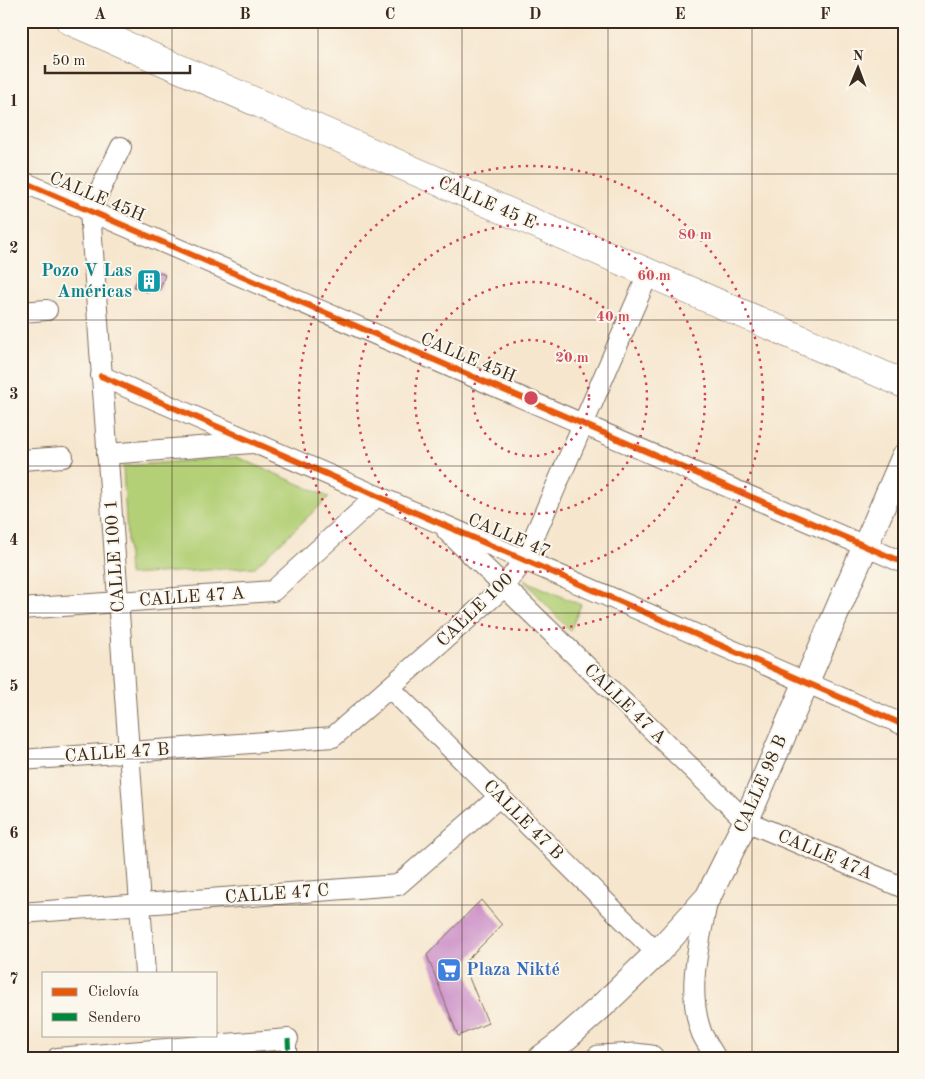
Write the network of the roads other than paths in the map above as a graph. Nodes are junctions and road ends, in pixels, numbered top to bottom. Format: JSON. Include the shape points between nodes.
{"nodes":[{"id":1,"x":70,"y":21,"type":"edge"},
{"id":2,"x":121,"y":147,"type":"dead end"},
{"id":3,"x":21,"y":181,"type":"edge"},
{"id":4,"x":90,"y":211,"type":"junction"},
{"id":5,"x":644,"y":284,"type":"dead end"},
{"id":6,"x":47,"y":310,"type":"dead end"},
{"id":7,"x":21,"y":312,"type":"edge"},
{"id":8,"x":101,"y":376,"type":"junction"},
{"id":9,"x":904,"y":384,"type":"edge"},
{"id":10,"x":583,"y":424,"type":"junction"},
{"id":11,"x":256,"y":443,"type":"junction"},
{"id":12,"x":107,"y":454,"type":"junction"},
{"id":13,"x":63,"y":457,"type":"dead end"},
{"id":14,"x":904,"y":457,"type":"edge"},
{"id":15,"x":21,"y":460,"type":"edge"},
{"id":16,"x":377,"y":496,"type":"junction"},
{"id":17,"x":438,"y":522,"type":"junction"},
{"id":18,"x":865,"y":546,"type":"junction"},
{"id":19,"x":524,"y":560,"type":"junction"},
{"id":20,"x":904,"y":563,"type":"edge"},
{"id":21,"x":504,"y":587,"type":"junction"},
{"id":22,"x":118,"y":602,"type":"junction"},
{"id":23,"x":21,"y":610,"type":"edge"},
{"id":24,"x":806,"y":682,"type":"junction"},
{"id":25,"x":390,"y":688,"type":"junction"},
{"id":26,"x":904,"y":725,"type":"edge"},
{"id":27,"x":333,"y":737,"type":"joint"},
{"id":28,"x":129,"y":752,"type":"junction"},
{"id":29,"x":21,"y":760,"type":"edge"},
{"id":30,"x":500,"y":796,"type":"junction"},
{"id":31,"x":746,"y":821,"type":"junction"},
{"id":32,"x":904,"y":888,"type":"edge"},
{"id":33,"x":708,"y":897,"type":"junction"},
{"id":34,"x":140,"y":904,"type":"junction"},
{"id":35,"x":21,"y":913,"type":"edge"},
{"id":36,"x":656,"y":953,"type":"junction"},
{"id":37,"x":145,"y":972,"type":"edge"},
{"id":38,"x":150,"y":1043,"type":"edge"},
{"id":39,"x":289,"y":1048,"type":"edge"},
{"id":40,"x":57,"y":1058,"type":"edge"},
{"id":41,"x":541,"y":1058,"type":"edge"},
{"id":42,"x":599,"y":1058,"type":"edge"},
{"id":43,"x":651,"y":1058,"type":"edge"},
{"id":44,"x":716,"y":1058,"type":"edge"}],
"edges":[{"from":1,"to":9,"type":"main road","name":"CALLE 45 E"},
{"from":2,"to":4,"type":"street","name":"CALLE 100 1"},
{"from":3,"to":4,"type":"street","name":"CALLE 45H"},
{"from":4,"to":8,"type":"street","name":"CALLE 100 1"},
{"from":4,"to":10,"type":"street","name":"CALLE 45H"},
{"from":5,"to":10,"type":"street","name":"CALLE 100"},
{"from":6,"to":7,"type":"street"},
{"from":8,"to":11,"type":"street","name":"CALLE 47"},
{"from":8,"to":12,"type":"street","name":"CALLE 100 1"},
{"from":10,"to":18,"type":"street","name":"CALLE 45H"},
{"from":10,"to":19,"type":"street","name":"CALLE 100"},
{"from":11,"to":12,"type":"street","name":"CALLE 47"},
{"from":11,"to":16,"type":"street","name":"CALLE 47"},
{"from":12,"to":22,"type":"street","name":"CALLE 100 1"},
{"from":13,"to":15,"type":"street"},
{"from":14,"to":18,"type":"street","name":"CALLE 98 B"},
{"from":16,"to":17,"type":"street","name":"CALLE 47"},
{"from":16,"to":22,"type":"street","name":"CALLE 47 A","via":[[273,591]]},
{"from":17,"to":19,"type":"street","name":"CALLE 47"},
{"from":17,"to":21,"type":"street"},
{"from":18,"to":20,"type":"street","name":"CALLE 45H"},
{"from":18,"to":24,"type":"street","name":"CALLE 98 B"},
{"from":19,"to":21,"type":"street","name":"CALLE 100"},
{"from":19,"to":24,"type":"street","name":"CALLE 47"},
{"from":21,"to":25,"type":"street","name":"CALLE 100"},
{"from":21,"to":31,"type":"street","name":"CALLE 47 A"},
{"from":22,"to":23,"type":"street","name":"CALLE 47 A"},
{"from":22,"to":28,"type":"street","name":"CALLE 100 1"},
{"from":24,"to":26,"type":"street","name":"CALLE 47"},
{"from":24,"to":31,"type":"street","name":"CALLE 98 B"},
{"from":25,"to":27,"type":"street","name":"CALLE 100"},
{"from":25,"to":30,"type":"street","name":"CALLE 47 B"},
{"from":27,"to":28,"type":"street","name":"CALLE 47 B"},
{"from":28,"to":29,"type":"street","name":"CALLE 47 B"},
{"from":28,"to":34,"type":"street","name":"CALLE 100 1"},
{"from":30,"to":34,"type":"street","name":"CALLE 47 C","via":[[398,885]]},
{"from":30,"to":36,"type":"street","name":"CALLE 47 B"},
{"from":31,"to":32,"type":"street","name":"CALLE 47A"},
{"from":31,"to":33,"type":"street","name":"CALLE 98 B"},
{"from":33,"to":36,"type":"street","name":"CALLE 98 B"},
{"from":33,"to":44,"type":"street","via":[[694,991],[702,1034]]},
{"from":34,"to":35,"type":"street","name":"CALLE 47 C"},
{"from":34,"to":37,"type":"street","name":"CALLE 100 1"},
{"from":36,"to":41,"type":"street","name":"CALLE 98 B","via":[[602,1006]]},
{"from":38,"to":39,"type":"street"},
{"from":38,"to":40,"type":"street"},
{"from":42,"to":43,"type":"street"}]}
